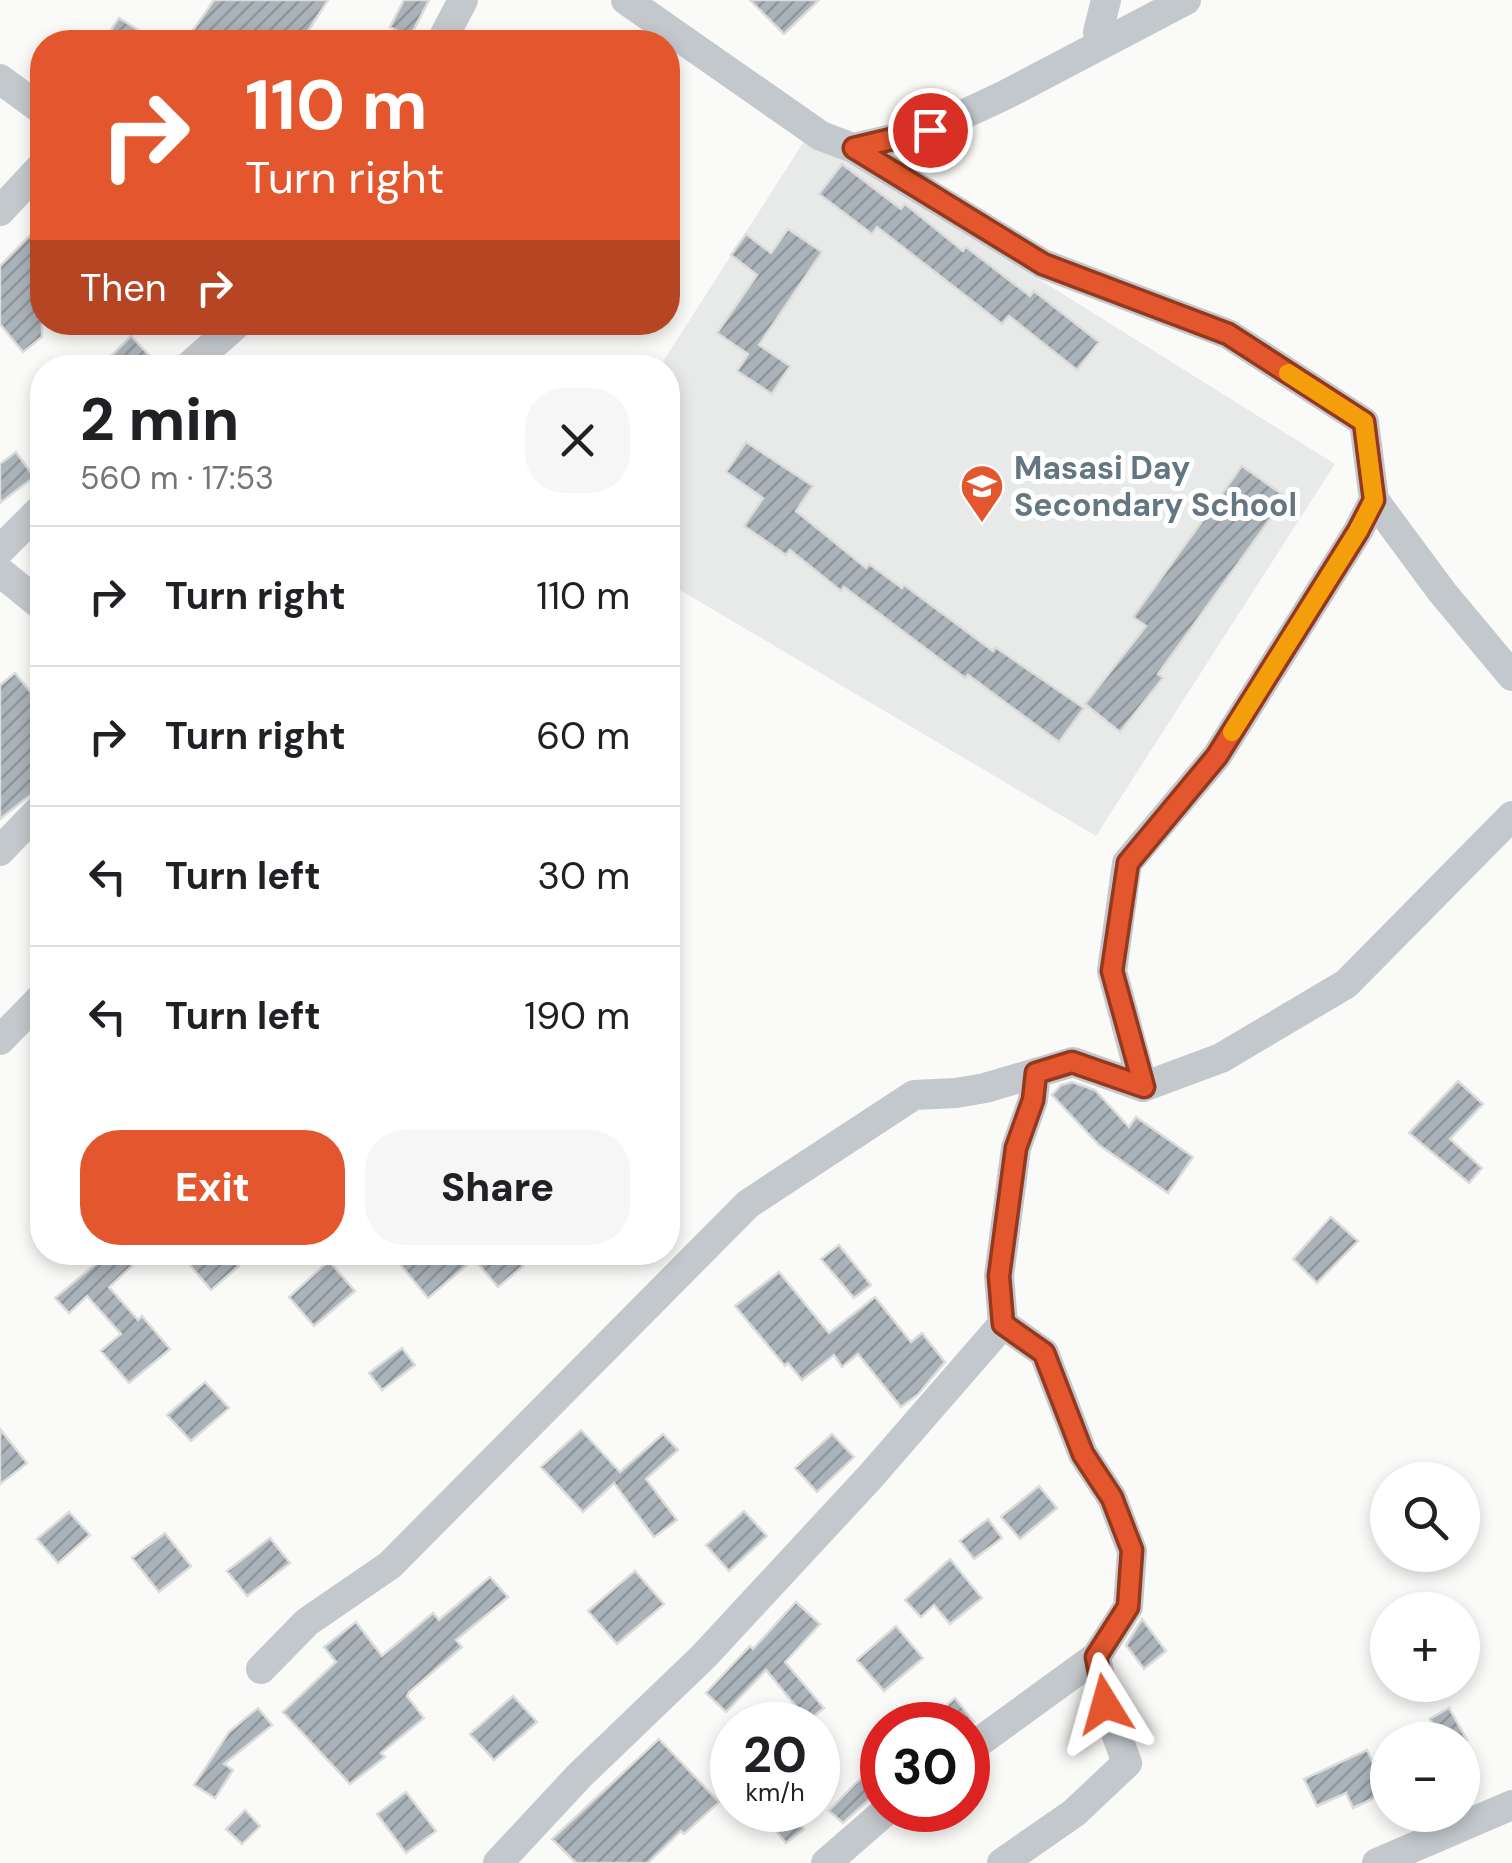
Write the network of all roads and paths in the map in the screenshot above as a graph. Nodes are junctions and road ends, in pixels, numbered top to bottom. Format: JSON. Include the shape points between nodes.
{"nodes":[{"id":1,"x":463,"y":0,"type":"edge"},
{"id":2,"x":626,"y":0,"type":"edge"},
{"id":3,"x":1106,"y":0,"type":"edge"},
{"id":4,"x":1186,"y":0,"type":"edge"},
{"id":5,"x":448,"y":30,"type":"edge"},
{"id":6,"x":669,"y":30,"type":"edge"},
{"id":7,"x":680,"y":38,"type":"edge"},
{"id":8,"x":1100,"y":45,"type":"junction"},
{"id":9,"x":0,"y":79,"type":"edge"},
{"id":10,"x":30,"y":101,"type":"edge"},
{"id":11,"x":854,"y":148,"type":"junction"},
{"id":12,"x":30,"y":179,"type":"edge"},
{"id":13,"x":0,"y":211,"type":"edge"},
{"id":14,"x":224,"y":335,"type":"edge"},
{"id":15,"x":202,"y":355,"type":"edge"},
{"id":16,"x":1374,"y":500,"type":"junction"},
{"id":17,"x":30,"y":520,"type":"edge"},
{"id":18,"x":0,"y":550,"type":"edge"},
{"id":19,"x":0,"y":572,"type":"edge"},
{"id":20,"x":30,"y":596,"type":"edge"},
{"id":21,"x":1512,"y":676,"type":"edge"},
{"id":22,"x":1512,"y":816,"type":"edge"},
{"id":23,"x":30,"y":820,"type":"edge"},
{"id":24,"x":0,"y":851,"type":"edge"},
{"id":25,"x":30,"y":1009,"type":"edge"},
{"id":26,"x":0,"y":1040,"type":"edge"},
{"id":27,"x":1036,"y":1073,"type":"junction"},
{"id":28,"x":1144,"y":1087,"type":"junction"},
{"id":29,"x":1003,"y":1324,"type":"junction"},
{"id":30,"x":1096,"y":1657,"type":"junction"},
{"id":31,"x":261,"y":1670,"type":"dead end"},
{"id":32,"x":990,"y":1734,"type":"edge"},
{"id":33,"x":1512,"y":1806,"type":"edge"},
{"id":34,"x":862,"y":1832,"type":"edge"},
{"id":35,"x":498,"y":1863,"type":"edge"},
{"id":36,"x":826,"y":1863,"type":"edge"},
{"id":37,"x":1002,"y":1863,"type":"edge"},
{"id":38,"x":1377,"y":1863,"type":"edge"}],
"edges":[{"from":1,"to":5,"type":"street"},
{"from":2,"to":6,"type":"street"},
{"from":3,"to":8,"type":"street"},
{"from":4,"to":8,"type":"street"},
{"from":7,"to":11,"type":"street","via":[[821,136]]},
{"from":8,"to":11,"type":"street","via":[[930,130]]},
{"from":9,"to":10,"type":"street"},
{"from":11,"to":16,"type":"street","via":[[1043,264],[1228,334],[1364,422]]},
{"from":12,"to":13,"type":"street"},
{"from":14,"to":15,"type":"street"},
{"from":16,"to":21,"type":"street"},
{"from":16,"to":28,"type":"street","via":[[1217,756],[1128,863],[1112,971]]},
{"from":17,"to":18,"type":"street"},
{"from":19,"to":20,"type":"street"},
{"from":22,"to":28,"type":"street","via":[[1346,984],[1221,1058]]},
{"from":23,"to":24,"type":"street"},
{"from":25,"to":26,"type":"street"},
{"from":27,"to":28,"type":"street","via":[[1072,1062]]},
{"from":27,"to":29,"type":"street","via":[[1016,1148],[999,1276]]},
{"from":27,"to":31,"type":"street","via":[[956,1093],[914,1095],[748,1204],[390,1565],[308,1622]]},
{"from":29,"to":30,"type":"street","via":[[1044,1353],[1083,1454],[1112,1498],[1132,1550],[1128,1607]]},
{"from":29,"to":35,"type":"street","via":[[704,1656]]},
{"from":30,"to":32,"type":"street"},
{"from":30,"to":37,"type":"street","via":[[1127,1763],[1074,1813]]},
{"from":33,"to":38,"type":"street"},
{"from":34,"to":36,"type":"street"}]}
